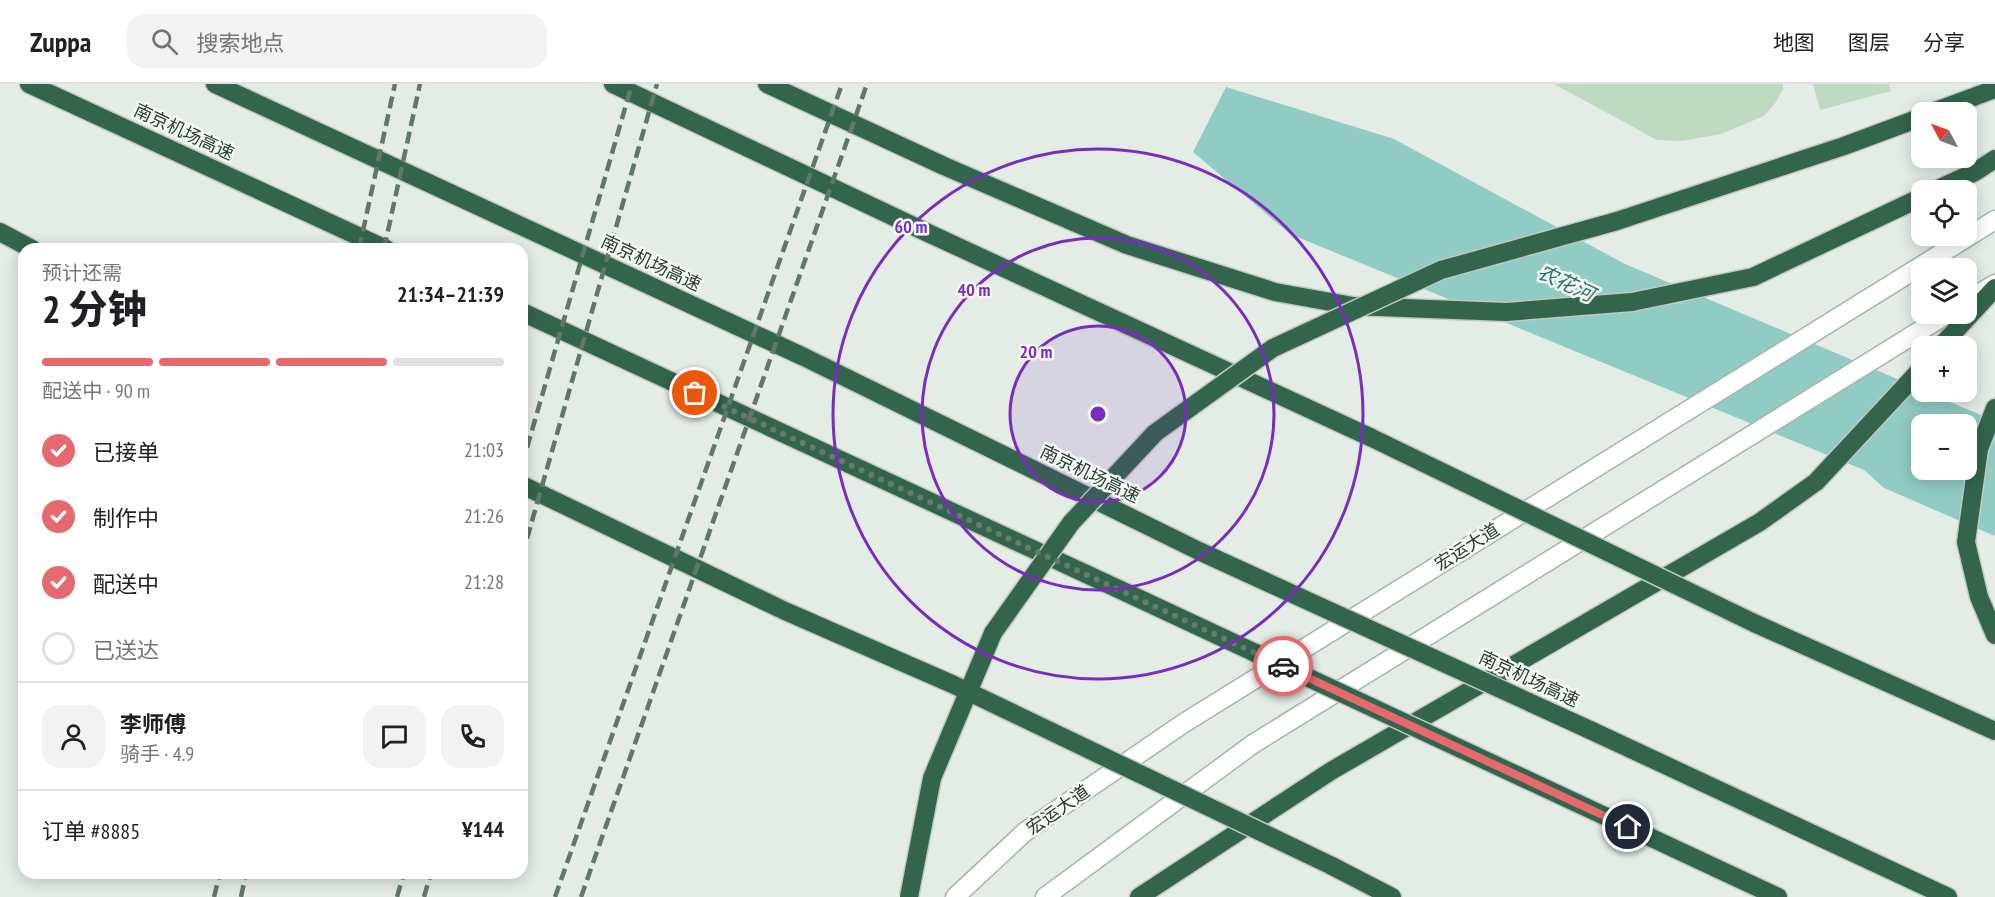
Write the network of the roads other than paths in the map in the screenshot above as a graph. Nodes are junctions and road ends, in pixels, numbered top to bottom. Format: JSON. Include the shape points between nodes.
{"nodes":[{"id":1,"x":29,"y":84,"type":"edge"},
{"id":2,"x":215,"y":84,"type":"edge"},
{"id":3,"x":613,"y":84,"type":"edge"},
{"id":4,"x":767,"y":84,"type":"edge"},
{"id":5,"x":1995,"y":89,"type":"edge"},
{"id":6,"x":1960,"y":102,"type":"edge"},
{"id":7,"x":1911,"y":121,"type":"edge"},
{"id":8,"x":1995,"y":159,"type":"edge"},
{"id":9,"x":1958,"y":180,"type":"edge"},
{"id":10,"x":1911,"y":202,"type":"edge"},
{"id":11,"x":1995,"y":220,"type":"edge"},
{"id":12,"x":0,"y":232,"type":"edge"},
{"id":13,"x":21,"y":243,"type":"edge"},
{"id":14,"x":373,"y":243,"type":"edge"},
{"id":15,"x":1995,"y":286,"type":"edge"},
{"id":16,"x":1977,"y":295,"type":"edge"},
{"id":17,"x":528,"y":315,"type":"edge"},
{"id":18,"x":1931,"y":324,"type":"edge"},
{"id":19,"x":1950,"y":336,"type":"edge"},
{"id":20,"x":1911,"y":379,"type":"edge"},
{"id":21,"x":1995,"y":408,"type":"edge"},
{"id":22,"x":528,"y":488,"type":"edge"},
{"id":23,"x":1993,"y":632,"type":"edge"},
{"id":24,"x":1995,"y":731,"type":"edge"},
{"id":25,"x":909,"y":897,"type":"edge"},
{"id":26,"x":955,"y":897,"type":"edge"},
{"id":27,"x":1045,"y":897,"type":"edge"},
{"id":28,"x":1139,"y":897,"type":"edge"},
{"id":29,"x":1392,"y":897,"type":"edge"},
{"id":30,"x":1778,"y":897,"type":"edge"},
{"id":31,"x":1948,"y":897,"type":"edge"}],
"edges":[{"from":1,"to":14,"type":"highway","name":"南京机场高速"},
{"from":2,"to":31,"type":"highway","name":"南京机场高速","bridge":true,"via":[[804,357],[1201,552]]},
{"from":3,"to":24,"type":"highway","bridge":true,"via":[[1372,438],[1754,623]]},
{"from":4,"to":10,"type":"highway","bridge":true,"via":[[1127,245],[1275,292],[1353,306],[1506,312],[1632,302],[1753,277]]},
{"from":5,"to":6,"type":"highway"},
{"from":7,"to":25,"type":"highway","bridge":true,"via":[[1617,221],[1442,270],[1273,348],[1155,433],[1071,523],[993,633],[932,778]]},
{"from":8,"to":9,"type":"highway"},
{"from":11,"to":26,"type":"main road","name":"宏运大道","via":[[1184,723],[1026,831]]},
{"from":12,"to":13,"type":"highway"},
{"from":15,"to":16,"type":"main road"},
{"from":15,"to":19,"type":"highway"},
{"from":17,"to":30,"type":"highway","bridge":true},
{"from":18,"to":27,"type":"main road","via":[[1254,744]]},
{"from":20,"to":28,"type":"highway","via":[[1816,482],[1760,522],[1331,771]]},
{"from":21,"to":23,"type":"highway","via":[[1978,449],[1966,542],[1979,597]]},
{"from":22,"to":29,"type":"highway","bridge":true,"via":[[785,611],[952,684]]}]}
